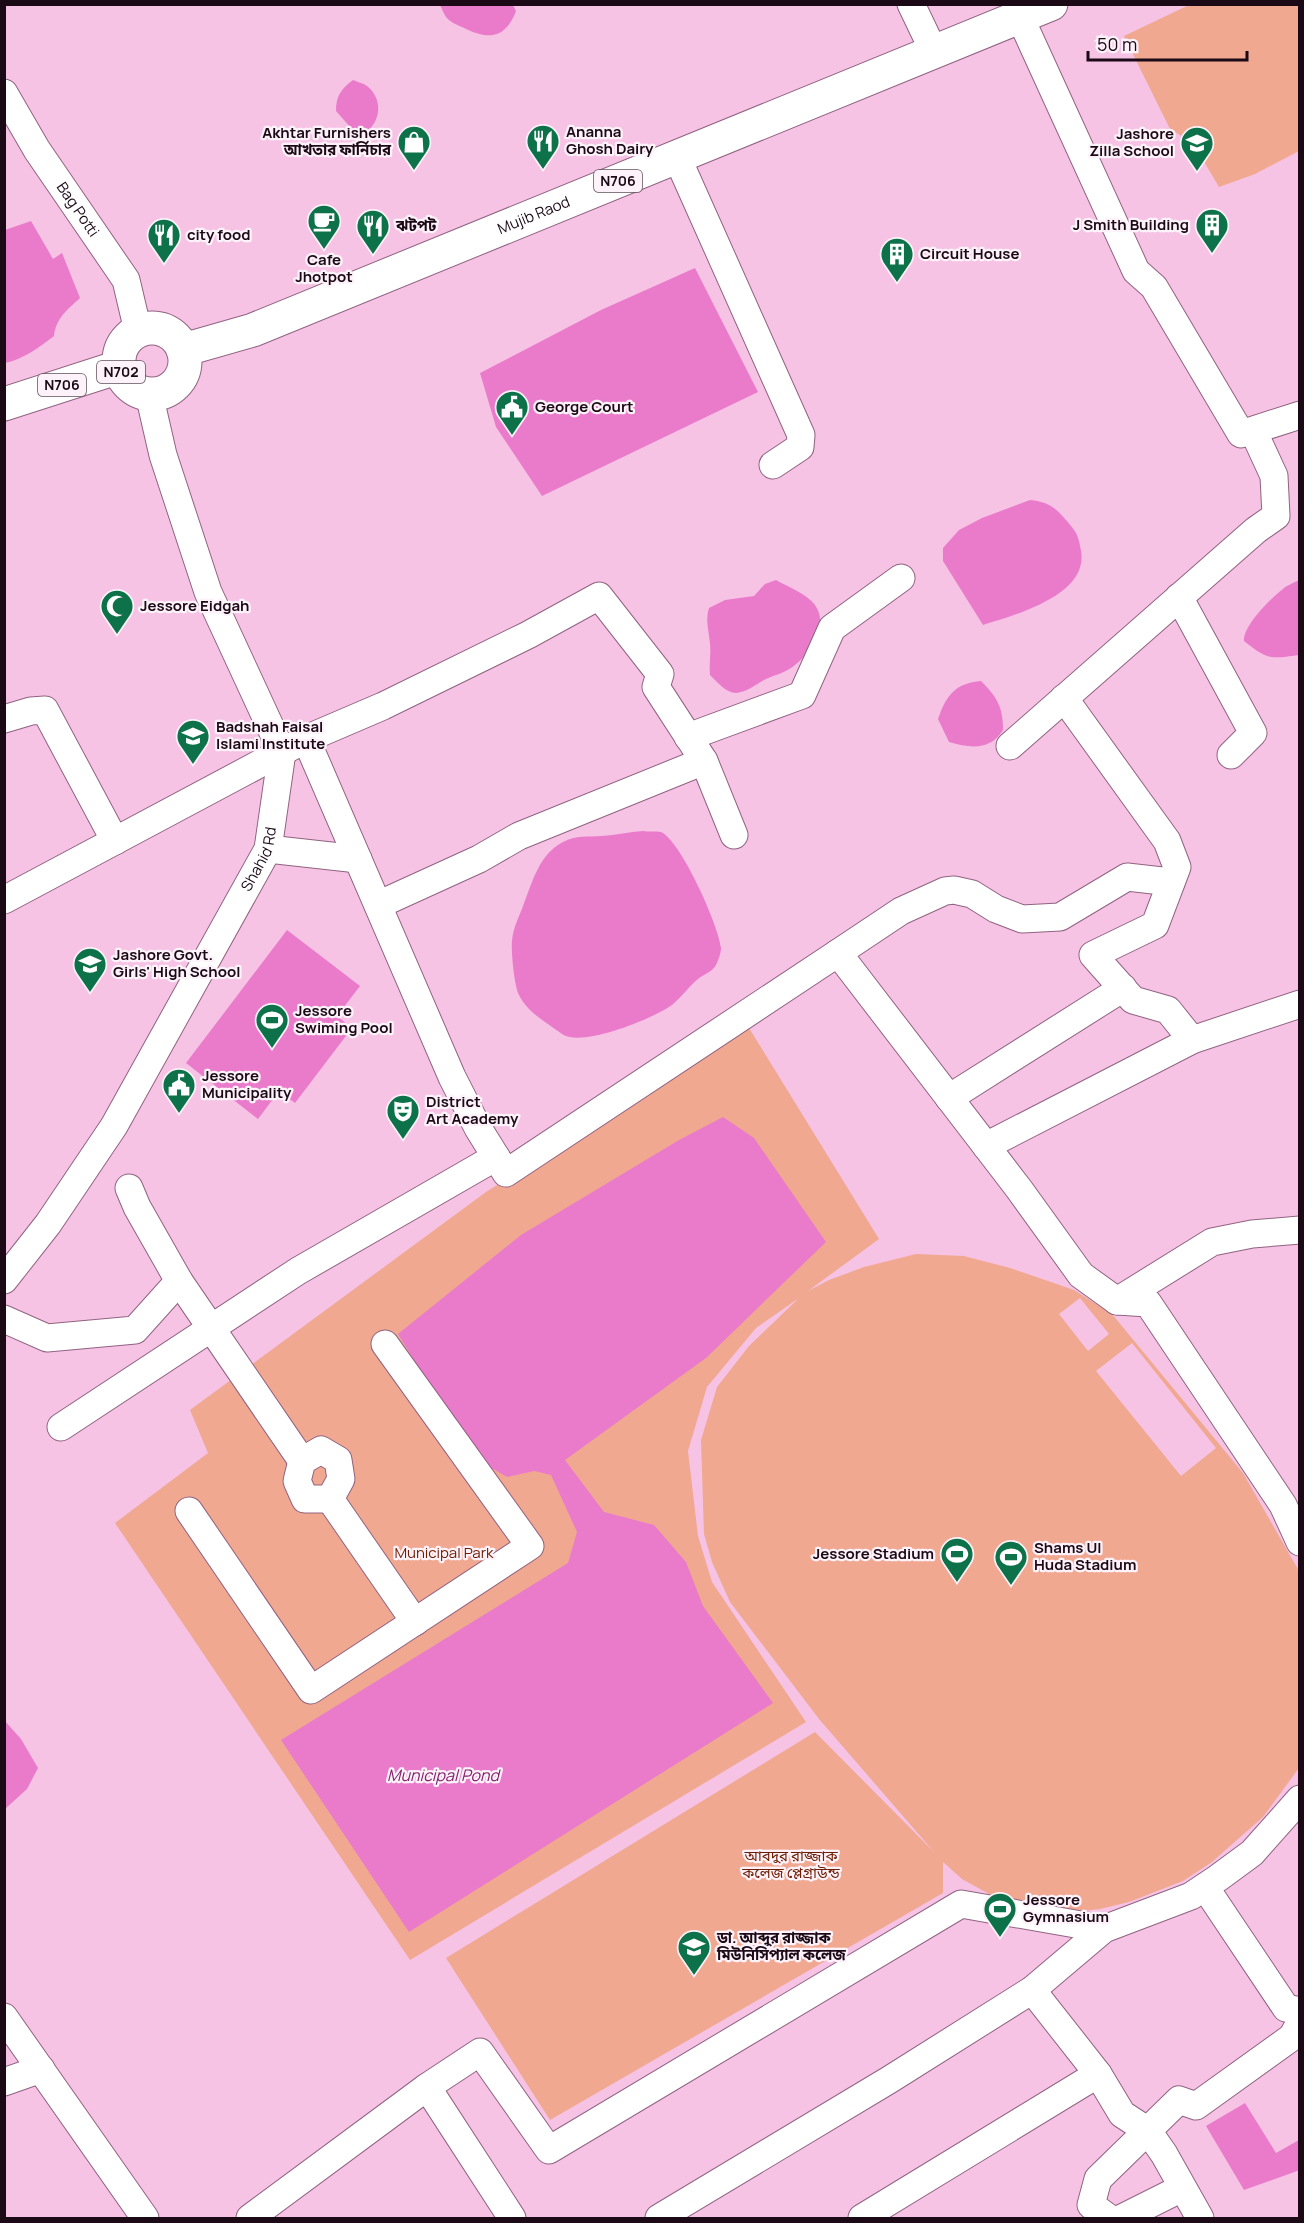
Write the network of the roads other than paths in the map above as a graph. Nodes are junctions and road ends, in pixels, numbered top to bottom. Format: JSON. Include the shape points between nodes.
{"nodes":[{"id":1,"x":911,"y":4,"type":"edge"},
{"id":2,"x":1051,"y":4,"type":"edge"},
{"id":3,"x":1020,"y":17,"type":"junction"},
{"id":4,"x":934,"y":52,"type":"junction"},
{"id":5,"x":4,"y":93,"type":"edge"},
{"id":6,"x":677,"y":157,"type":"junction"},
{"id":7,"x":138,"y":331,"type":"junction"},
{"id":8,"x":183,"y":350,"type":"junction"},
{"id":9,"x":119,"y":367,"type":"junction"},
{"id":10,"x":149,"y":394,"type":"junction"},
{"id":11,"x":4,"y":404,"type":"edge"},
{"id":12,"x":1299,"y":415,"type":"edge"},
{"id":13,"x":1257,"y":438,"type":"dead end"},
{"id":14,"x":773,"y":465,"type":"dead end"},
{"id":15,"x":901,"y":578,"type":"dead end"},
{"id":16,"x":1179,"y":597,"type":"junction"},
{"id":17,"x":1064,"y":698,"type":"junction"},
{"id":18,"x":4,"y":719,"type":"edge"},
{"id":19,"x":688,"y":737,"type":"junction"},
{"id":20,"x":306,"y":739,"type":"junction"},
{"id":21,"x":1010,"y":746,"type":"dead end"},
{"id":22,"x":282,"y":752,"type":"junction"},
{"id":23,"x":1232,"y":755,"type":"dead end"},
{"id":24,"x":704,"y":762,"type":"junction"},
{"id":25,"x":734,"y":835,"type":"dead end"},
{"id":26,"x":115,"y":841,"type":"junction"},
{"id":27,"x":268,"y":849,"type":"junction"},
{"id":28,"x":358,"y":859,"type":"junction"},
{"id":29,"x":1171,"y":882,"type":"junction"},
{"id":30,"x":4,"y":900,"type":"edge"},
{"id":31,"x":378,"y":905,"type":"junction"},
{"id":32,"x":838,"y":953,"type":"junction"},
{"id":33,"x":1123,"y":988,"type":"junction"},
{"id":34,"x":1299,"y":1004,"type":"edge"},
{"id":35,"x":1192,"y":1040,"type":"junction"},
{"id":36,"x":949,"y":1098,"type":"junction"},
{"id":37,"x":986,"y":1146,"type":"junction"},
{"id":38,"x":496,"y":1157,"type":"junction"},
{"id":39,"x":129,"y":1188,"type":"dead end"},
{"id":40,"x":1299,"y":1230,"type":"edge"},
{"id":41,"x":4,"y":1280,"type":"edge"},
{"id":42,"x":179,"y":1281,"type":"junction"},
{"id":43,"x":1117,"y":1301,"type":"junction"},
{"id":44,"x":4,"y":1319,"type":"edge"},
{"id":45,"x":212,"y":1329,"type":"junction"},
{"id":46,"x":386,"y":1344,"type":"dead end"},
{"id":47,"x":61,"y":1427,"type":"dead end"},
{"id":48,"x":303,"y":1461,"type":"junction"},
{"id":49,"x":330,"y":1499,"type":"junction"},
{"id":50,"x":189,"y":1511,"type":"dead end"},
{"id":51,"x":1299,"y":1542,"type":"edge"},
{"id":52,"x":415,"y":1622,"type":"junction"},
{"id":53,"x":1299,"y":1799,"type":"edge"},
{"id":54,"x":1205,"y":1887,"type":"junction"},
{"id":55,"x":1104,"y":1929,"type":"junction"},
{"id":56,"x":1032,"y":1989,"type":"junction"},
{"id":57,"x":1299,"y":2011,"type":"edge"},
{"id":58,"x":4,"y":2017,"type":"edge"},
{"id":59,"x":1299,"y":2023,"type":"edge"},
{"id":60,"x":41,"y":2069,"type":"junction"},
{"id":61,"x":1098,"y":2074,"type":"junction"},
{"id":62,"x":4,"y":2082,"type":"edge"},
{"id":63,"x":427,"y":2087,"type":"junction"},
{"id":64,"x":1148,"y":2131,"type":"junction"},
{"id":65,"x":1182,"y":2188,"type":"junction"},
{"id":66,"x":146,"y":2218,"type":"edge"},
{"id":67,"x":250,"y":2218,"type":"edge"},
{"id":68,"x":512,"y":2218,"type":"edge"},
{"id":69,"x":659,"y":2218,"type":"edge"},
{"id":70,"x":862,"y":2218,"type":"edge"},
{"id":71,"x":1109,"y":2218,"type":"edge"},
{"id":72,"x":1122,"y":2218,"type":"edge"},
{"id":73,"x":1200,"y":2218,"type":"edge"}],
"edges":[{"from":1,"to":4,"type":"street"},
{"from":2,"to":3,"type":"highway","name":"Mujib Raod","number":"N706"},
{"from":3,"to":4,"type":"highway","name":"Mujib Raod","number":"N706"},
{"from":3,"to":12,"type":"street","via":[[1136,271],[1154,287],[1241,434]]},
{"from":4,"to":6,"type":"highway","name":"Mujib Raod","number":"N706"},
{"from":5,"to":7,"type":"street","name":"Bag Potti","via":[[37,150],[126,280]]},
{"from":6,"to":8,"type":"highway","name":"Mujib Raod","number":"N706","via":[[253,330]]},
{"from":6,"to":14,"type":"street","via":[[801,435],[800,447]]},
{"from":7,"to":8,"type":"highway","via":[[159,328],[177,340]]},
{"from":7,"to":9,"type":"highway","number":"N702","via":[[122,345]]},
{"from":8,"to":10,"type":"highway","number":"N702","via":[[185,360],[178,381],[170,389]]},
{"from":9,"to":10,"type":"highway","number":"N702","via":[[129,386]]},
{"from":9,"to":11,"type":"highway","number":"N706"},
{"from":10,"to":22,"type":"street","via":[[163,455],[208,592]]},
{"from":13,"to":16,"type":"street","via":[[1274,476],[1276,516]]},
{"from":15,"to":19,"type":"street","via":[[832,628],[802,695]]},
{"from":16,"to":17,"type":"street"},
{"from":16,"to":23,"type":"street","via":[[1253,734]]},
{"from":17,"to":21,"type":"street"},
{"from":17,"to":29,"type":"street","via":[[1167,841],[1177,867]]},
{"from":18,"to":26,"type":"street","via":[[45,710]]},
{"from":19,"to":20,"type":"street","via":[[657,687],[660,674],[599,596],[393,702]]},
{"from":19,"to":24,"type":"street"},
{"from":20,"to":22,"type":"street"},
{"from":20,"to":28,"type":"street"},
{"from":22,"to":26,"type":"street"},
{"from":22,"to":27,"type":"street","name":"Shahid Rd"},
{"from":24,"to":25,"type":"street"},
{"from":24,"to":31,"type":"street","via":[[519,836],[479,859]]},
{"from":26,"to":30,"type":"street"},
{"from":27,"to":28,"type":"street"},
{"from":27,"to":41,"type":"street","name":"Shahid Rd","via":[[114,1126],[48,1224]]},
{"from":28,"to":31,"type":"street"},
{"from":29,"to":32,"type":"street","via":[[1127,877],[1060,917],[1022,920],[972,894],[945,891],[901,912]]},
{"from":29,"to":33,"type":"street","via":[[1155,925],[1093,955]]},
{"from":31,"to":38,"type":"street","via":[[452,1077]]},
{"from":32,"to":36,"type":"street"},
{"from":32,"to":38,"type":"street","via":[[506,1173]]},
{"from":33,"to":35,"type":"street","via":[[1133,1000],[1168,1010]]},
{"from":33,"to":36,"type":"street"},
{"from":34,"to":35,"type":"street"},
{"from":35,"to":37,"type":"street"},
{"from":36,"to":37,"type":"street"},
{"from":37,"to":43,"type":"street","via":[[1081,1275]]},
{"from":38,"to":45,"type":"street","via":[[298,1271]]},
{"from":39,"to":42,"type":"street"},
{"from":40,"to":43,"type":"street","via":[[1212,1242]]},
{"from":42,"to":44,"type":"street","via":[[135,1330],[47,1338]]},
{"from":42,"to":45,"type":"street"},
{"from":43,"to":51,"type":"street","via":[[1148,1303],[1283,1504]]},
{"from":45,"to":47,"type":"street"},
{"from":45,"to":48,"type":"street"},
{"from":46,"to":52,"type":"street","via":[[530,1546]]},
{"from":48,"to":49,"type":"street","via":[[297,1481],[305,1499]]},
{"from":48,"to":49,"type":"street","via":[[321,1450],[338,1460],[341,1479]]},
{"from":49,"to":52,"type":"street"},
{"from":50,"to":52,"type":"street","via":[[310,1690]]},
{"from":53,"to":54,"type":"street","via":[[1252,1853]]},
{"from":54,"to":55,"type":"street"},
{"from":54,"to":57,"type":"street","via":[[1286,2008]]},
{"from":55,"to":56,"type":"street"},
{"from":55,"to":63,"type":"street","via":[[961,1904],[549,2150],[480,2052]]},
{"from":56,"to":61,"type":"street"},
{"from":56,"to":69,"type":"street"},
{"from":58,"to":60,"type":"street"},
{"from":59,"to":64,"type":"street","via":[[1292,2037],[1196,2106],[1179,2100]]},
{"from":60,"to":62,"type":"street"},
{"from":60,"to":66,"type":"street"},
{"from":61,"to":64,"type":"street","via":[[1122,2114]]},
{"from":61,"to":70,"type":"street"},
{"from":63,"to":67,"type":"street"},
{"from":63,"to":68,"type":"street"},
{"from":64,"to":65,"type":"street"},
{"from":64,"to":71,"type":"street","via":[[1098,2179],[1091,2205]]},
{"from":65,"to":72,"type":"street"},
{"from":65,"to":73,"type":"street"}]}
